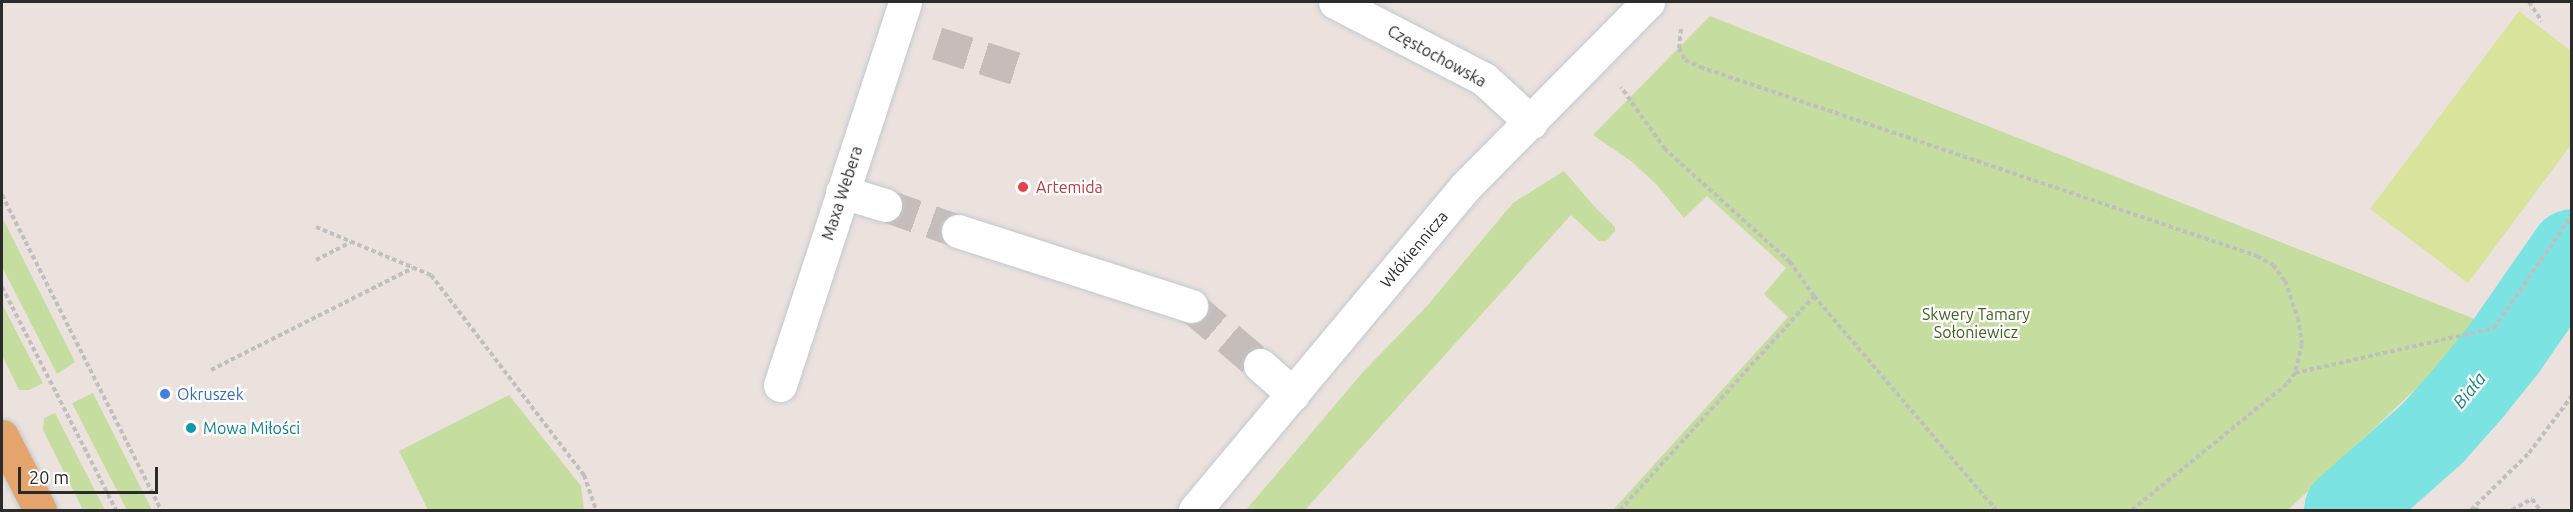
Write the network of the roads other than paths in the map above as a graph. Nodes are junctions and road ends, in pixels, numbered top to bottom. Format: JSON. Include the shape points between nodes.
{"nodes":[{"id":1,"x":905,"y":2,"type":"edge"},
{"id":2,"x":1335,"y":2,"type":"edge"},
{"id":3,"x":1648,"y":2,"type":"edge"},
{"id":4,"x":1531,"y":122,"type":"junction"},
{"id":5,"x":842,"y":192,"type":"junction"},
{"id":6,"x":885,"y":205,"type":"tunnel mouth"},
{"id":7,"x":957,"y":231,"type":"tunnel mouth"},
{"id":8,"x":1191,"y":306,"type":"tunnel mouth"},
{"id":9,"x":1260,"y":365,"type":"tunnel mouth"},
{"id":10,"x":780,"y":385,"type":"dead end"},
{"id":11,"x":1293,"y":394,"type":"junction"},
{"id":12,"x":2,"y":436,"type":"edge"},
{"id":13,"x":40,"y":510,"type":"edge"},
{"id":14,"x":1195,"y":510,"type":"edge"}],
"edges":[{"from":1,"to":5,"type":"street","name":"Maxa Webera"},
{"from":2,"to":4,"type":"street","name":"Częstochowska","via":[[1484,79]]},
{"from":3,"to":4,"type":"street","name":"Włókiennicza"},
{"from":4,"to":11,"type":"street","name":"Włókiennicza","via":[[1466,186]]},
{"from":5,"to":6,"type":"street"},
{"from":5,"to":10,"type":"street","name":"Maxa Webera"},
{"from":7,"to":8,"type":"street"},
{"from":9,"to":11,"type":"street"},
{"from":11,"to":14,"type":"street","name":"Włókiennicza"},
{"from":12,"to":13,"type":"main road"}]}
